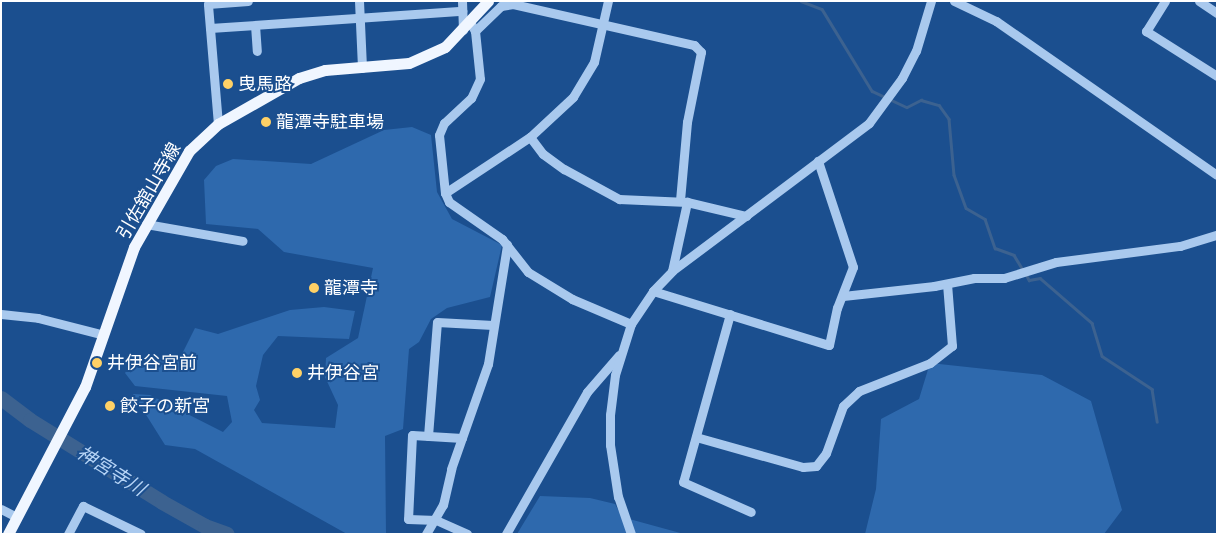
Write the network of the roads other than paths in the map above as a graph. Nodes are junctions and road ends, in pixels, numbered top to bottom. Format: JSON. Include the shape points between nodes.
{"nodes":[{"id":1,"x":248,"y":1,"type":"edge"},
{"id":2,"x":359,"y":1,"type":"edge"},
{"id":3,"x":488,"y":1,"type":"edge"},
{"id":4,"x":608,"y":1,"type":"edge"},
{"id":5,"x":931,"y":1,"type":"edge"},
{"id":6,"x":954,"y":1,"type":"edge"},
{"id":7,"x":1165,"y":1,"type":"edge"},
{"id":8,"x":1199,"y":1,"type":"edge"},
{"id":9,"x":462,"y":6,"type":"edge"},
{"id":10,"x":1217,"y":13,"type":"edge"},
{"id":11,"x":360,"y":19,"type":"junction"},
{"id":12,"x":605,"y":23,"type":"junction"},
{"id":13,"x":256,"y":25,"type":"junction"},
{"id":14,"x":210,"y":28,"type":"junction"},
{"id":15,"x":469,"y":28,"type":"junction"},
{"id":16,"x":257,"y":51,"type":"dead end"},
{"id":17,"x":362,"y":68,"type":"junction"},
{"id":18,"x":1217,"y":76,"type":"edge"},
{"id":19,"x":218,"y":124,"type":"junction"},
{"id":20,"x":530,"y":137,"type":"junction"},
{"id":21,"x":818,"y":161,"type":"junction"},
{"id":22,"x":1217,"y":175,"type":"edge"},
{"id":23,"x":445,"y":193,"type":"junction"},
{"id":24,"x":684,"y":201,"type":"junction"},
{"id":25,"x":746,"y":216,"type":"junction"},
{"id":26,"x":146,"y":224,"type":"junction"},
{"id":27,"x":1217,"y":235,"type":"edge"},
{"id":28,"x":243,"y":241,"type":"dead end"},
{"id":29,"x":506,"y":245,"type":"junction"},
{"id":30,"x":672,"y":271,"type":"junction"},
{"id":31,"x":947,"y":284,"type":"junction"},
{"id":32,"x":653,"y":291,"type":"junction"},
{"id":33,"x":843,"y":296,"type":"junction"},
{"id":34,"x":1,"y":314,"type":"edge"},
{"id":35,"x":730,"y":314,"type":"junction"},
{"id":36,"x":631,"y":324,"type":"junction"},
{"id":37,"x":493,"y":325,"type":"junction"},
{"id":38,"x":104,"y":335,"type":"junction"},
{"id":39,"x":621,"y":354,"type":"junction"},
{"id":40,"x":428,"y":436,"type":"junction"},
{"id":41,"x":696,"y":437,"type":"junction"},
{"id":42,"x":462,"y":438,"type":"junction"},
{"id":43,"x":1,"y":509,"type":"edge"},
{"id":44,"x":751,"y":512,"type":"dead end"},
{"id":45,"x":17,"y":517,"type":"junction"},
{"id":46,"x":436,"y":520,"type":"junction"},
{"id":47,"x":8,"y":534,"type":"edge"},
{"id":48,"x":68,"y":534,"type":"edge"},
{"id":49,"x":141,"y":534,"type":"edge"},
{"id":50,"x":426,"y":534,"type":"edge"},
{"id":51,"x":467,"y":534,"type":"edge"},
{"id":52,"x":506,"y":534,"type":"edge"},
{"id":53,"x":631,"y":534,"type":"edge"}],
"edges":[{"from":1,"to":14,"type":"street","via":[[208,4]]},
{"from":2,"to":11,"type":"street"},
{"from":3,"to":15,"type":"main road","name":"引佐舘山寺線"},
{"from":4,"to":12,"type":"street"},
{"from":5,"to":21,"type":"street","via":[[916,51],[887,101],[869,123]]},
{"from":6,"to":22,"type":"street","via":[[996,21]]},
{"from":7,"to":18,"type":"street","via":[[1146,32]]},
{"from":8,"to":10,"type":"street"},
{"from":9,"to":11,"type":"street"},
{"from":9,"to":15,"type":"street"},
{"from":11,"to":13,"type":"street"},
{"from":11,"to":17,"type":"street"},
{"from":12,"to":15,"type":"street","via":[[513,4],[501,6]]},
{"from":12,"to":20,"type":"street","via":[[585,81]]},
{"from":12,"to":24,"type":"street","via":[[694,46],[700,52],[687,122]]},
{"from":13,"to":14,"type":"street"},
{"from":13,"to":16,"type":"street"},
{"from":14,"to":19,"type":"street"},
{"from":15,"to":17,"type":"main road","name":"引佐舘山寺線","via":[[444,47],[409,63]]},
{"from":15,"to":23,"type":"street","via":[[480,78],[471,98],[444,123],[439,134]]},
{"from":17,"to":19,"type":"main road","name":"引佐舘山寺線","via":[[325,70],[299,78]]},
{"from":19,"to":26,"type":"main road","name":"引佐舘山寺線","via":[[189,151]]},
{"from":20,"to":23,"type":"street"},
{"from":20,"to":24,"type":"street","via":[[543,154],[564,170],[619,198]]},
{"from":21,"to":25,"type":"street"},
{"from":21,"to":33,"type":"street","via":[[851,255],[852,267]]},
{"from":23,"to":29,"type":"street","via":[[449,202],[483,224]]},
{"from":24,"to":25,"type":"street"},
{"from":24,"to":30,"type":"street"},
{"from":25,"to":30,"type":"street"},
{"from":26,"to":28,"type":"street"},
{"from":26,"to":38,"type":"main road","name":"引佐舘山寺線","via":[[131,256]]},
{"from":27,"to":31,"type":"street","via":[[1180,246],[1056,262],[1004,278],[974,278]]},
{"from":29,"to":36,"type":"street","via":[[528,272],[572,299]]},
{"from":29,"to":37,"type":"street"},
{"from":30,"to":32,"type":"street"},
{"from":31,"to":33,"type":"street"},
{"from":31,"to":41,"type":"street","via":[[952,346],[930,363],[854,396],[843,406],[826,453],[816,466],[803,467]]},
{"from":32,"to":35,"type":"street"},
{"from":32,"to":36,"type":"street"},
{"from":33,"to":35,"type":"street","via":[[830,345]]},
{"from":34,"to":38,"type":"street","via":[[38,318]]},
{"from":35,"to":41,"type":"street"},
{"from":36,"to":39,"type":"street"},
{"from":37,"to":40,"type":"street","via":[[437,322]]},
{"from":37,"to":42,"type":"street","via":[[488,364]]},
{"from":38,"to":45,"type":"main road","name":"引佐舘山寺線","via":[[73,410]]},
{"from":39,"to":52,"type":"street","via":[[587,392]]},
{"from":39,"to":53,"type":"street","via":[[611,394],[610,445],[618,497]]},
{"from":40,"to":42,"type":"street"},
{"from":40,"to":46,"type":"street","via":[[412,435],[408,519]]},
{"from":41,"to":44,"type":"street","via":[[683,482],[685,486]]},
{"from":42,"to":46,"type":"street"},
{"from":43,"to":45,"type":"street"},
{"from":45,"to":47,"type":"main road","name":"引佐舘山寺線"},
{"from":46,"to":50,"type":"street"},
{"from":46,"to":51,"type":"street"},
{"from":48,"to":49,"type":"street","via":[[83,506]]}]}
